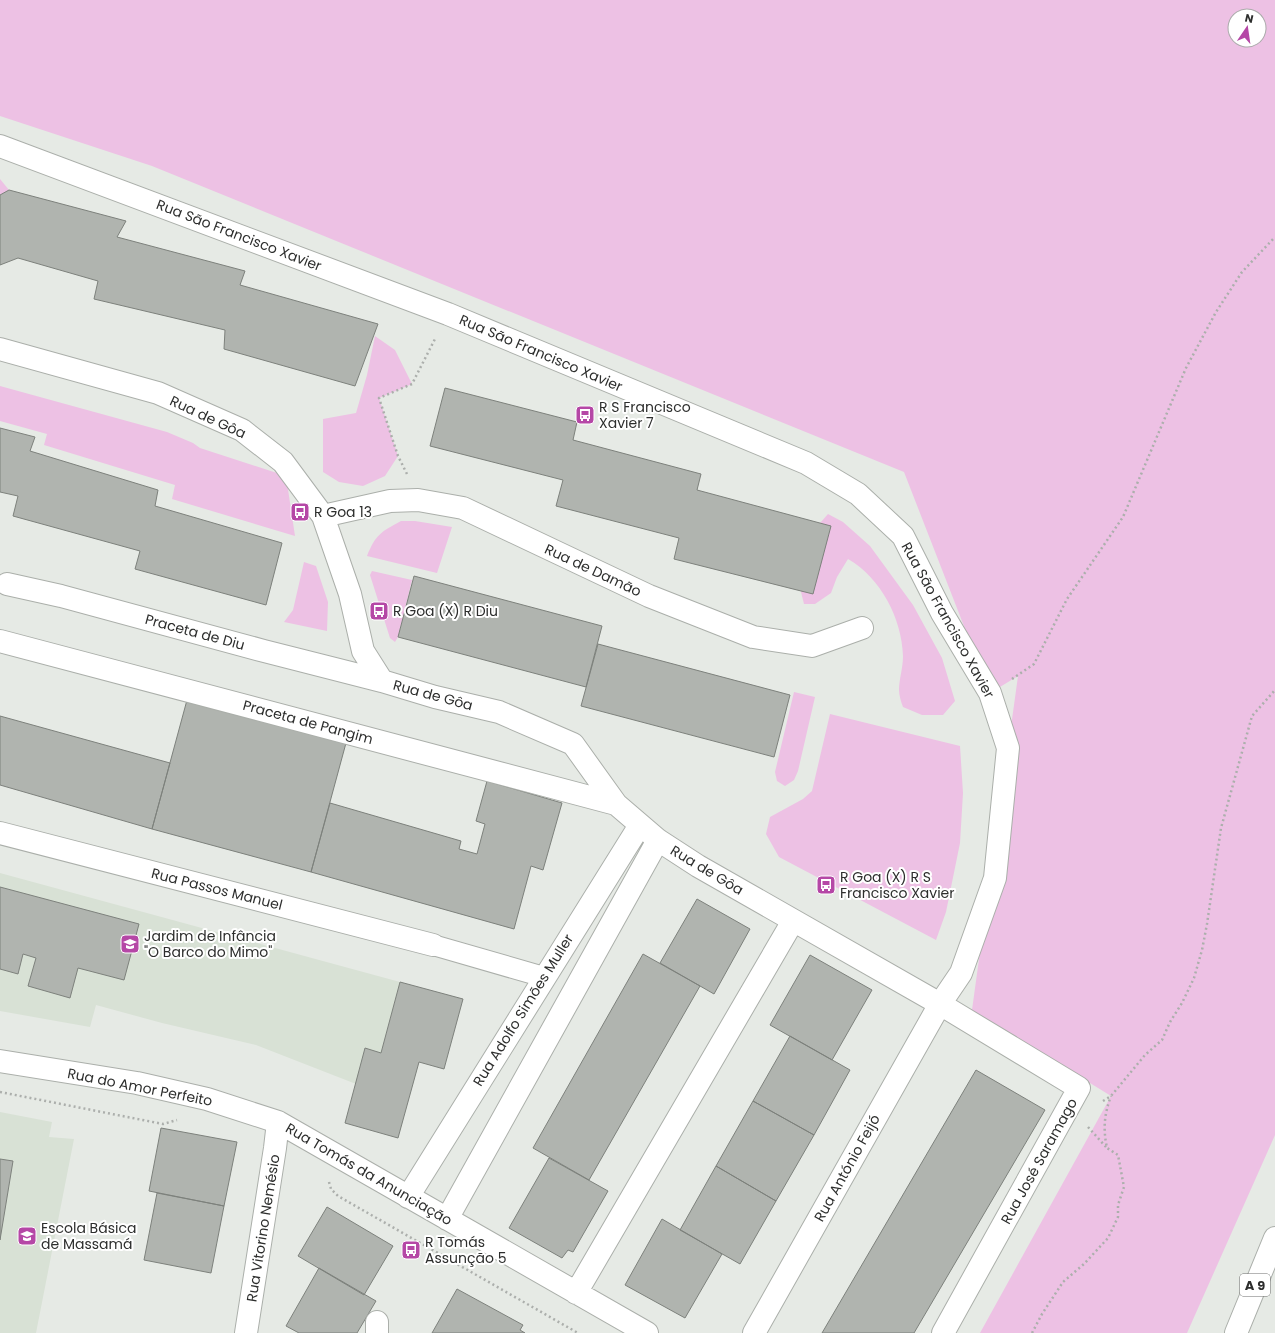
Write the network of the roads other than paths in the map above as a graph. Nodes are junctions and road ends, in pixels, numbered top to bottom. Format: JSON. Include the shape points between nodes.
{"nodes":[{"id":1,"x":0,"y":146,"type":"edge"},
{"id":2,"x":0,"y":349,"type":"edge"},
{"id":3,"x":323,"y":516,"type":"junction"},
{"id":4,"x":7,"y":584,"type":"dead end"},
{"id":5,"x":862,"y":628,"type":"dead end"},
{"id":6,"x":0,"y":641,"type":"edge"},
{"id":7,"x":382,"y":681,"type":"junction"},
{"id":8,"x":616,"y":804,"type":"junction"},
{"id":9,"x":640,"y":825,"type":"junction"},
{"id":10,"x":0,"y":833,"type":"edge"},
{"id":11,"x":658,"y":840,"type":"junction"},
{"id":12,"x":793,"y":921,"type":"junction"},
{"id":13,"x":433,"y":945,"type":"joint"},
{"id":14,"x":544,"y":977,"type":"junction"},
{"id":15,"x":940,"y":1004,"type":"junction"},
{"id":16,"x":0,"y":1061,"type":"edge"},
{"id":17,"x":278,"y":1122,"type":"junction"},
{"id":18,"x":408,"y":1197,"type":"junction"},
{"id":19,"x":447,"y":1219,"type":"junction"},
{"id":20,"x":1275,"y":1238,"type":"edge"},
{"id":21,"x":576,"y":1293,"type":"junction"},
{"id":22,"x":246,"y":1333,"type":"edge"},
{"id":23,"x":647,"y":1333,"type":"edge"},
{"id":24,"x":754,"y":1333,"type":"edge"},
{"id":25,"x":943,"y":1333,"type":"edge"},
{"id":26,"x":1236,"y":1333,"type":"edge"}],
"edges":[{"from":1,"to":15,"type":"main road","name":"Rua São Francisco Xavier","via":[[448,314],[806,463],[858,494],[903,536],[942,613],[990,693],[1008,748],[995,878],[961,973]]},
{"from":2,"to":3,"type":"main road","name":"Rua de Gôa","via":[[158,393],[242,430],[283,462]]},
{"from":3,"to":5,"type":"main road","name":"Rua de Damão","via":[[390,501],[418,500],[463,508],[649,596],[754,637],[812,646]]},
{"from":3,"to":7,"type":"main road","name":"Rua de Gôa","via":[[350,594],[363,651]]},
{"from":4,"to":7,"type":"main road","name":"Praceta de Diu"},
{"from":6,"to":8,"type":"main road","name":"Praceta de Pangim"},
{"from":7,"to":8,"type":"main road","name":"Rua de Gôa","via":[[499,712],[573,744]]},
{"from":8,"to":9,"type":"main road","name":"Rua de Gôa"},
{"from":9,"to":11,"type":"main road","name":"Rua de Gôa"},
{"from":9,"to":14,"type":"main road","name":"Rua Adolfo Simões Muller"},
{"from":10,"to":13,"type":"main road","name":"Rua Passos Manuel"},
{"from":11,"to":12,"type":"main road","name":"Rua de Gôa"},
{"from":11,"to":19,"type":"main road"},
{"from":12,"to":15,"type":"main road","name":"Rua de Gôa"},
{"from":12,"to":21,"type":"main road"},
{"from":13,"to":14,"type":"street"},
{"from":14,"to":18,"type":"main road","name":"Rua Adolfo Simões Muller"},
{"from":15,"to":24,"type":"main road","name":"Rua António Feijó"},
{"from":15,"to":25,"type":"main road","name":"Rua José Saramago","via":[[1079,1088]]},
{"from":16,"to":17,"type":"main road","name":"Rua do Amor Perfeito","via":[[136,1083],[207,1099]]},
{"from":17,"to":18,"type":"main road","name":"Rua Tomás da Anunciação"},
{"from":17,"to":22,"type":"main road","name":"Rua Vitorino Nemésio"},
{"from":18,"to":19,"type":"main road","name":"Rua Tomás da Anunciação"},
{"from":19,"to":21,"type":"main road","name":"Rua Tomás da Anunciação"},
{"from":20,"to":26,"type":"main road","number":"A 9"},
{"from":21,"to":23,"type":"main road","name":"Rua Tomás da Anunciação"}]}
